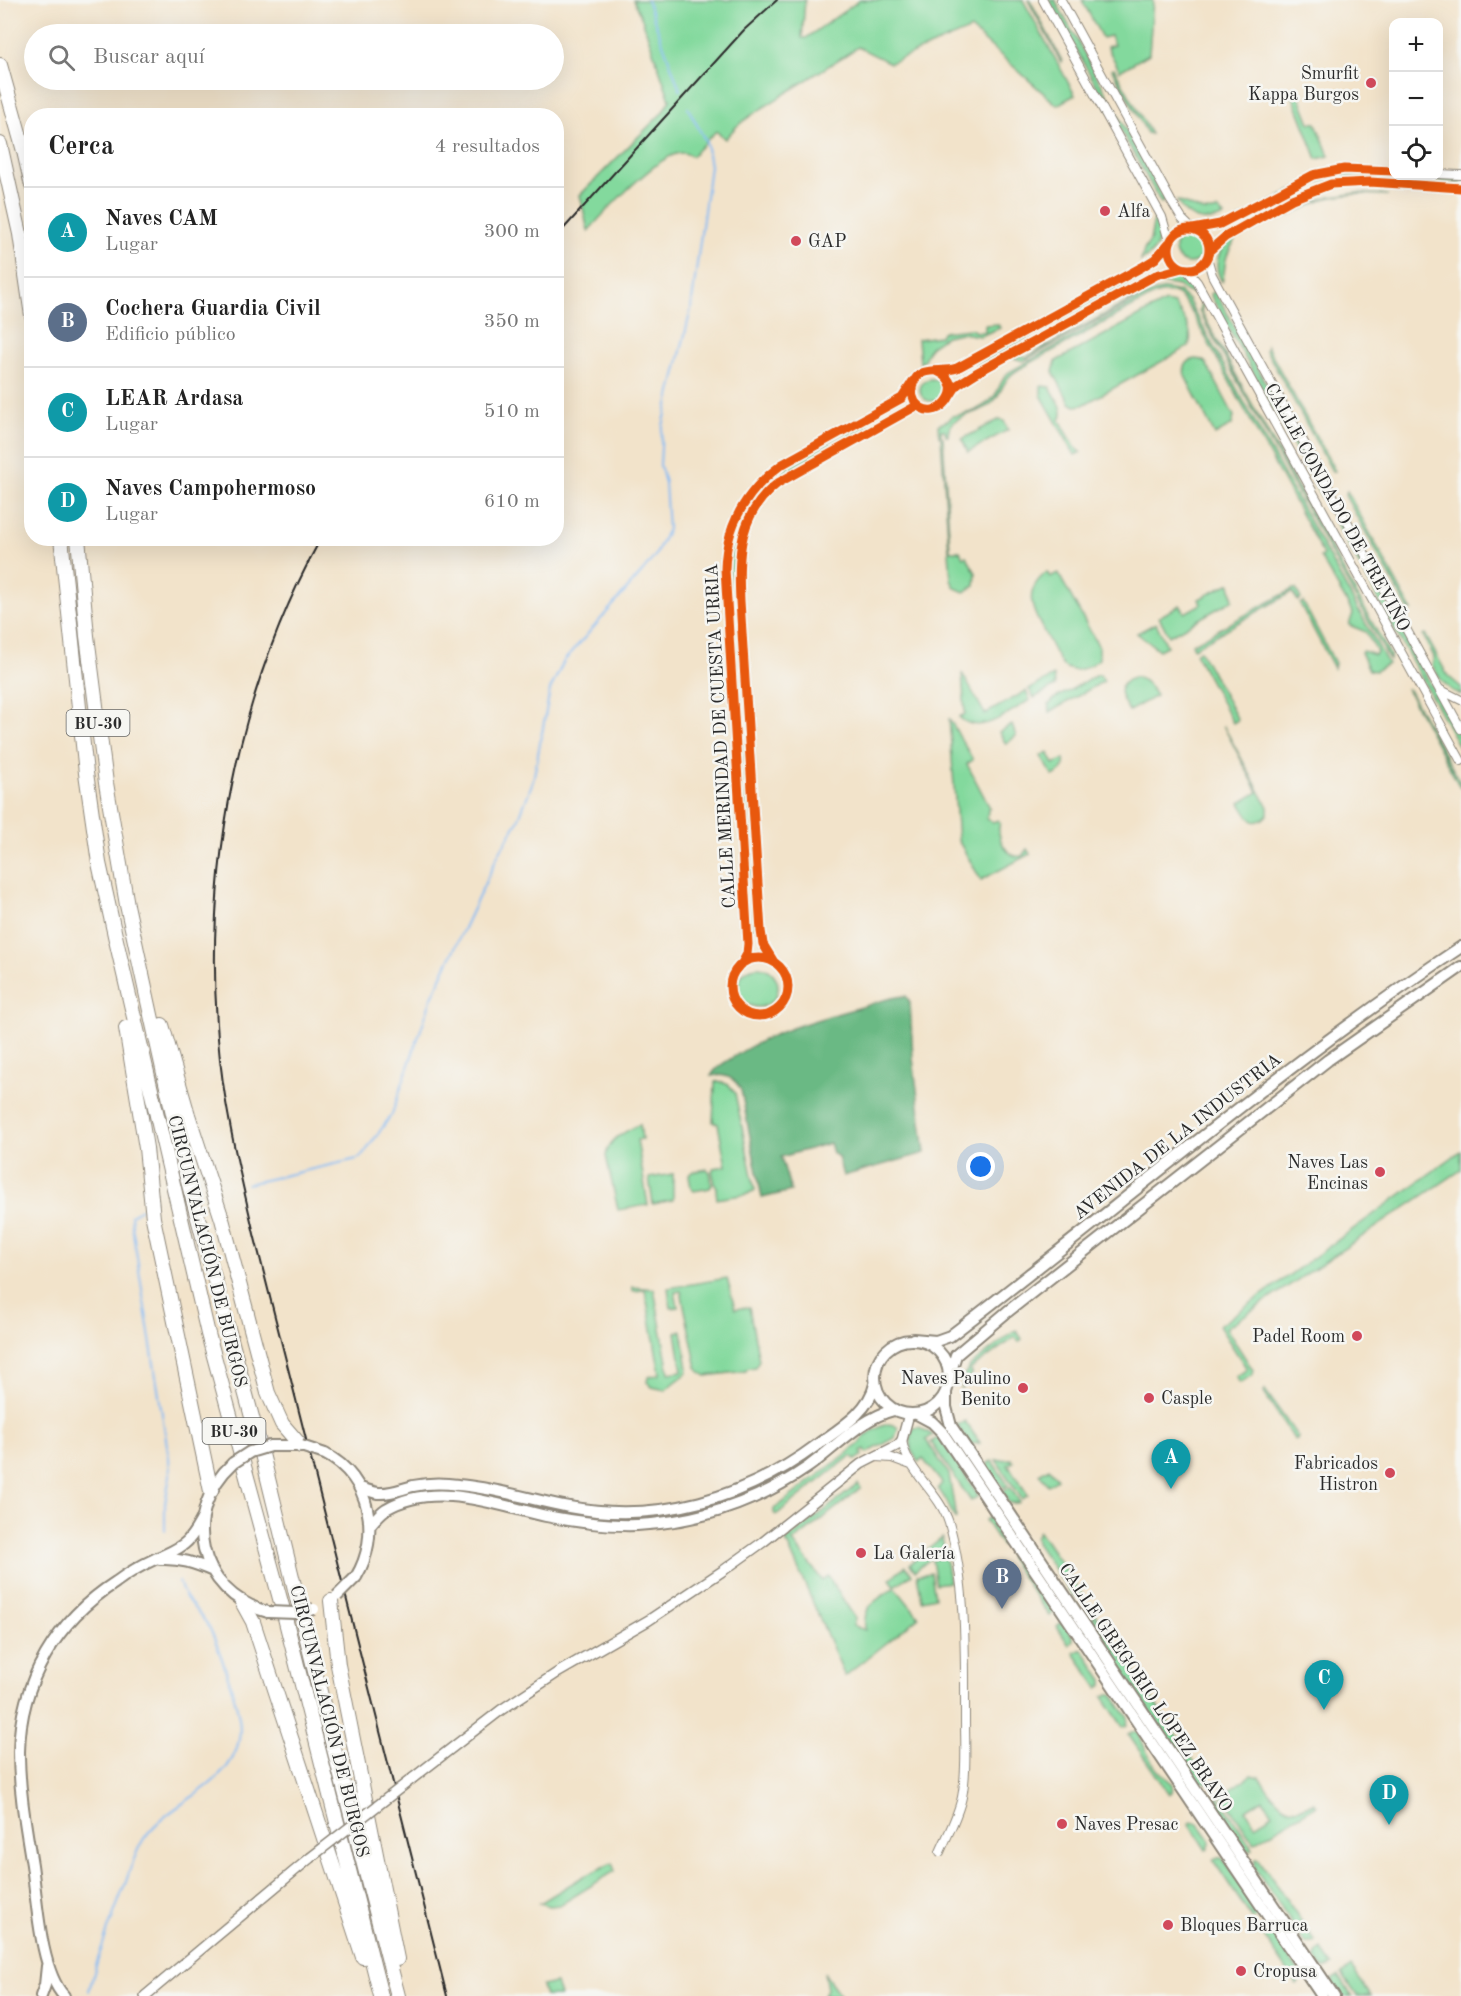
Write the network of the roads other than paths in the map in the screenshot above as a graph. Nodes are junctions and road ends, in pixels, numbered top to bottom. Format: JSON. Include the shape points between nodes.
{"nodes":[{"id":1,"x":1043,"y":0,"type":"edge"},
{"id":2,"x":1061,"y":0,"type":"edge"},
{"id":3,"x":0,"y":65,"type":"edge"},
{"id":4,"x":0,"y":144,"type":"edge"},
{"id":5,"x":24,"y":151,"type":"edge"},
{"id":6,"x":1389,"y":171,"type":"edge"},
{"id":7,"x":1443,"y":174,"type":"edge"},
{"id":8,"x":1461,"y":176,"type":"edge"},
{"id":9,"x":1461,"y":188,"type":"edge"},
{"id":10,"x":1192,"y":229,"type":"junction"},
{"id":11,"x":1169,"y":242,"type":"junction"},
{"id":12,"x":1208,"y":254,"type":"junction"},
{"id":13,"x":24,"y":261,"type":"edge"},
{"id":14,"x":1184,"y":269,"type":"junction"},
{"id":15,"x":937,"y":371,"type":"junction"},
{"id":16,"x":914,"y":381,"type":"junction"},
{"id":17,"x":950,"y":396,"type":"junction"},
{"id":18,"x":918,"y":405,"type":"junction"},
{"id":19,"x":62,"y":546,"type":"edge"},
{"id":20,"x":79,"y":546,"type":"edge"},
{"id":21,"x":1439,"y":688,"type":"junction"},
{"id":22,"x":1461,"y":700,"type":"edge"},
{"id":23,"x":1461,"y":729,"type":"edge"},
{"id":24,"x":1461,"y":761,"type":"edge"},
{"id":25,"x":99,"y":863,"type":"junction"},
{"id":26,"x":127,"y":906,"type":"junction"},
{"id":27,"x":1461,"y":947,"type":"edge"},
{"id":28,"x":774,"y":962,"type":"junction"},
{"id":29,"x":741,"y":965,"type":"junction"},
{"id":30,"x":1461,"y":967,"type":"edge"},
{"id":31,"x":913,"y":1339,"type":"junction"},
{"id":32,"x":949,"y":1377,"type":"junction"},
{"id":33,"x":875,"y":1384,"type":"junction"},
{"id":34,"x":946,"y":1391,"type":"junction"},
{"id":35,"x":894,"y":1410,"type":"junction"},
{"id":36,"x":913,"y":1414,"type":"junction"},
{"id":37,"x":902,"y":1440,"type":"junction"},
{"id":38,"x":301,"y":1446,"type":"junction"},
{"id":39,"x":875,"y":1457,"type":"junction"},
{"id":40,"x":911,"y":1465,"type":"junction"},
{"id":41,"x":360,"y":1488,"type":"junction"},
{"id":42,"x":211,"y":1491,"type":"junction"},
{"id":43,"x":202,"y":1519,"type":"junction"},
{"id":44,"x":370,"y":1525,"type":"junction"},
{"id":45,"x":154,"y":1560,"type":"junction"},
{"id":46,"x":213,"y":1571,"type":"junction"},
{"id":47,"x":334,"y":1599,"type":"junction"},
{"id":48,"x":242,"y":1602,"type":"junction"},
{"id":49,"x":940,"y":1852,"type":"dead end"},
{"id":50,"x":47,"y":1962,"type":"junction"},
{"id":51,"x":41,"y":1996,"type":"edge"},
{"id":52,"x":64,"y":1996,"type":"edge"},
{"id":53,"x":145,"y":1996,"type":"edge"},
{"id":54,"x":376,"y":1996,"type":"edge"},
{"id":55,"x":381,"y":1996,"type":"edge"},
{"id":56,"x":398,"y":1996,"type":"edge"},
{"id":57,"x":406,"y":1996,"type":"edge"},
{"id":58,"x":1322,"y":1996,"type":"edge"},
{"id":59,"x":1335,"y":1996,"type":"edge"}],
"edges":[{"from":1,"to":11,"type":"street","via":[[1162,217]]},
{"from":2,"to":10,"type":"street","via":[[1171,201]]},
{"from":3,"to":5,"type":"highway"},
{"from":4,"to":13,"type":"highway"},
{"from":6,"to":10,"type":"street","via":[[1344,169],[1313,175],[1220,224]]},
{"from":7,"to":8,"type":"street"},
{"from":9,"to":12,"type":"street","via":[[1370,182],[1331,184],[1292,199],[1225,237]]},
{"from":10,"to":11,"type":"street","via":[[1177,232]]},
{"from":10,"to":12,"type":"street","via":[[1206,238]]},
{"from":11,"to":14,"type":"street","via":[[1170,257]]},
{"from":11,"to":15,"type":"street","via":[[1142,267],[957,368]]},
{"from":12,"to":14,"type":"street","via":[[1200,266]]},
{"from":12,"to":21,"type":"street","name":"CALLE CONDADO DE TREVIÑO","via":[[1212,275]]},
{"from":14,"to":17,"type":"street","via":[[1156,275],[976,373]]},
{"from":14,"to":24,"type":"street","name":"CALLE CONDADO DE TREVIÑO","via":[[1200,288]]},
{"from":15,"to":16,"type":"street","via":[[925,371]]},
{"from":15,"to":17,"type":"street","via":[[948,380]]},
{"from":16,"to":18,"type":"street","via":[[912,394]]},
{"from":16,"to":29,"type":"street","name":"CALLE MERINDAD DE CUESTA URRIA","via":[[902,398],[770,473],[746,498],[729,534],[725,569],[748,944]]},
{"from":17,"to":18,"type":"street","via":[[934,410]]},
{"from":18,"to":28,"type":"street","name":"CALLE MERINDAD DE CUESTA URRIA","via":[[783,479],[762,498],[744,530],[738,562],[761,931],[763,944]]},
{"from":19,"to":25,"type":"highway","name":"CIRCUNVALACIÓN DE BURGOS","number":"BU-30"},
{"from":20,"to":26,"type":"highway","name":"CIRCUNVALACIÓN DE BURGOS","number":"BU-30","via":[[106,783]]},
{"from":21,"to":22,"type":"street"},
{"from":21,"to":23,"type":"street","name":"CALLE CONDADO DE TREVIÑO"},
{"from":25,"to":42,"type":"highway","via":[[102,900],[146,1148],[153,1218]]},
{"from":25,"to":55,"type":"highway","name":"CIRCUNVALACIÓN DE BURGOS","number":"BU-30","via":[[208,1334]]},
{"from":26,"to":38,"type":"highway","via":[[222,1219],[268,1394],[282,1424]]},
{"from":26,"to":56,"type":"highway","name":"CIRCUNVALACIÓN DE BURGOS","number":"BU-30","via":[[188,1181],[262,1454]]},
{"from":27,"to":31,"type":"main road","name":"AVENIDA DE LA INDUSTRIA","via":[[1325,1042],[950,1336],[936,1341]]},
{"from":28,"to":29,"type":"street","via":[[759,958]]},
{"from":28,"to":29,"type":"street","via":[[787,982],[786,998],[777,1010],[761,1016],[744,1012],[732,998],[731,980]]},
{"from":30,"to":32,"type":"main road","name":"AVENIDA DE LA INDUSTRIA","via":[[1328,1060],[1007,1312],[956,1355]]},
{"from":31,"to":32,"type":"main road","via":[[927,1342],[939,1351]]},
{"from":31,"to":33,"type":"main road","via":[[900,1341],[881,1356],[875,1369]]},
{"from":32,"to":34,"type":"main road"},
{"from":33,"to":35,"type":"main road","via":[[883,1401]]},
{"from":33,"to":41,"type":"main road","via":[[873,1395],[863,1408],[804,1455],[747,1487],[693,1505],[605,1512],[461,1485],[430,1484],[377,1493]]},
{"from":34,"to":36,"type":"main road","via":[[933,1408]]},
{"from":34,"to":59,"type":"main road","name":"CALLE GREGORIO LÓPEZ BRAVO","via":[[951,1426]]},
{"from":35,"to":36,"type":"main road"},
{"from":35,"to":44,"type":"main road","via":[[862,1426],[782,1483],[702,1516],[613,1526],[469,1498],[431,1497],[399,1503],[384,1510]]},
{"from":36,"to":37,"type":"street"},
{"from":36,"to":58,"type":"main road","name":"CALLE GREGORIO LÓPEZ BRAVO","via":[[932,1422],[942,1432]]},
{"from":37,"to":39,"type":"street"},
{"from":37,"to":40,"type":"street"},
{"from":38,"to":41,"type":"main road","bridge":true,"via":[[342,1465]]},
{"from":38,"to":42,"type":"main road","bridge":true,"via":[[270,1446],[250,1452],[224,1471]]},
{"from":39,"to":40,"type":"street"},
{"from":39,"to":53,"type":"street","bridge":true,"via":[[724,1570],[501,1710],[310,1858]]},
{"from":40,"to":49,"type":"street","via":[[937,1498],[949,1522],[964,1628],[964,1782],[957,1814]]},
{"from":41,"to":44,"type":"main road"},
{"from":42,"to":43,"type":"main road"},
{"from":43,"to":45,"type":"main road","via":[[184,1544]]},
{"from":43,"to":46,"type":"main road","via":[[203,1546]]},
{"from":44,"to":47,"type":"main road","bridge":true,"via":[[368,1551],[356,1578]]},
{"from":45,"to":46,"type":"main road","via":[[192,1562]]},
{"from":45,"to":50,"type":"main road","via":[[77,1611],[38,1666],[27,1694],[19,1752],[22,1797]]},
{"from":46,"to":48,"type":"main road"},
{"from":47,"to":48,"type":"main road","bridge":true,"via":[[314,1609],[287,1614]]},
{"from":47,"to":57,"type":"highway","via":[[338,1665]]},
{"from":48,"to":54,"type":"highway","via":[[253,1622]]},
{"from":50,"to":51,"type":"main road"},
{"from":50,"to":52,"type":"main road"}]}
